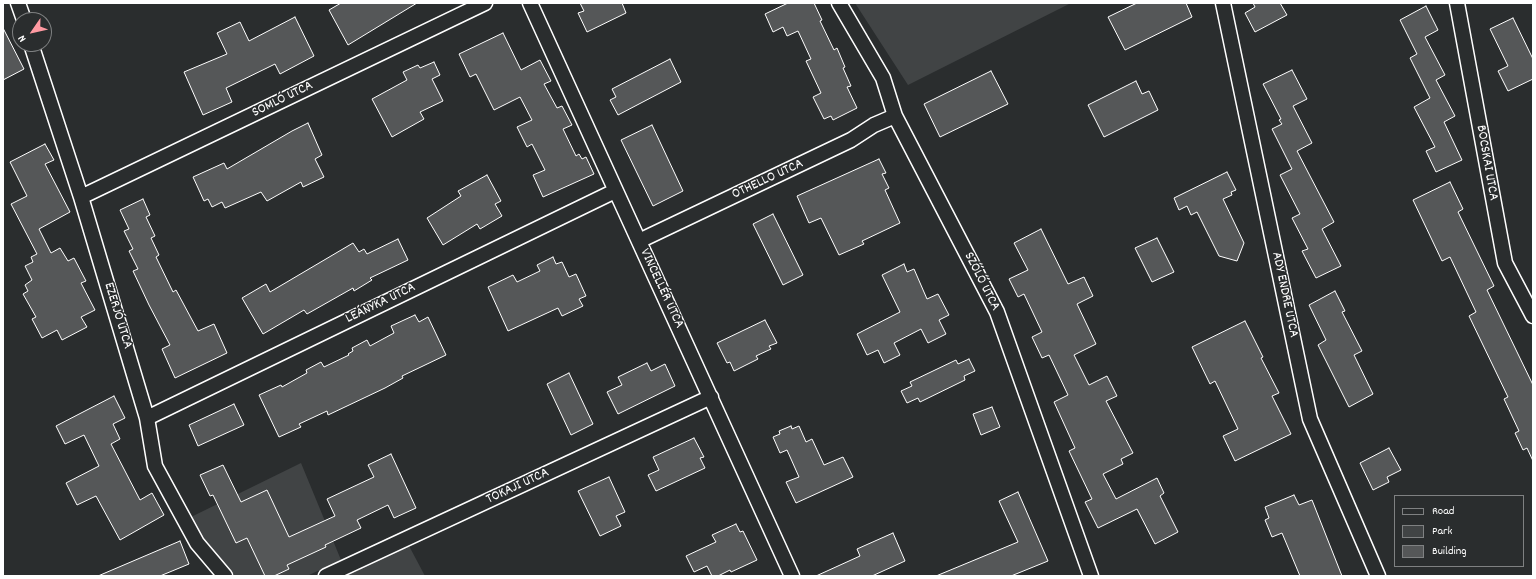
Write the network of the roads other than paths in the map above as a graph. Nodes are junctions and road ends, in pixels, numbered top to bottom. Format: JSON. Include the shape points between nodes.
{"nodes":[{"id":1,"x":485,"y":3,"type":"edge"},
{"id":2,"x":530,"y":3,"type":"edge"},
{"id":3,"x":839,"y":3,"type":"edge"},
{"id":4,"x":1223,"y":3,"type":"edge"},
{"id":5,"x":1457,"y":3,"type":"edge"},
{"id":6,"x":35,"y":52,"type":"edge"},
{"id":7,"x":895,"y":116,"type":"junction"},
{"id":8,"x":615,"y":191,"type":"junction"},
{"id":9,"x":81,"y":197,"type":"junction"},
{"id":10,"x":639,"y":241,"type":"junction"},
{"id":11,"x":1533,"y":316,"type":"edge"},
{"id":12,"x":711,"y":397,"type":"junction"},
{"id":13,"x":147,"y":418,"type":"junction"},
{"id":14,"x":225,"y":576,"type":"edge"},
{"id":15,"x":326,"y":576,"type":"edge"},
{"id":16,"x":792,"y":576,"type":"edge"},
{"id":17,"x":1091,"y":576,"type":"edge"},
{"id":18,"x":1378,"y":576,"type":"edge"}],
"edges":[{"from":1,"to":9,"type":"street","name":"SOMLÓ UTCA"},
{"from":2,"to":8,"type":"street","name":"VINCELLÉR UTCA"},
{"from":3,"to":7,"type":"street","name":"SZŐLŐ UTCA","via":[[883,78]]},
{"from":4,"to":18,"type":"street","name":"ADY ENDRE UTCA","via":[[1310,419]]},
{"from":5,"to":11,"type":"street","name":"BOCSKAI UTCA","via":[[1505,263]]},
{"from":6,"to":9,"type":"street","name":"EZERJÓ UTCA"},
{"from":7,"to":10,"type":"street","name":"OTHELLO UTCA"},
{"from":7,"to":17,"type":"street","name":"SZŐLŐ UTCA","via":[[997,312]]},
{"from":8,"to":10,"type":"street","name":"VINCELLÉR UTCA"},
{"from":8,"to":13,"type":"street","name":"LEÁNYKA UTCA"},
{"from":9,"to":13,"type":"street","name":"EZERJÓ UTCA"},
{"from":10,"to":12,"type":"street","name":"VINCELLÉR UTCA"},
{"from":12,"to":15,"type":"street","name":"TOKAJI UTCA"},
{"from":12,"to":16,"type":"street","name":"VINCELLÉR UTCA"},
{"from":13,"to":14,"type":"street","name":"EZERJÓ UTCA","via":[[155,466],[197,543]]}]}
